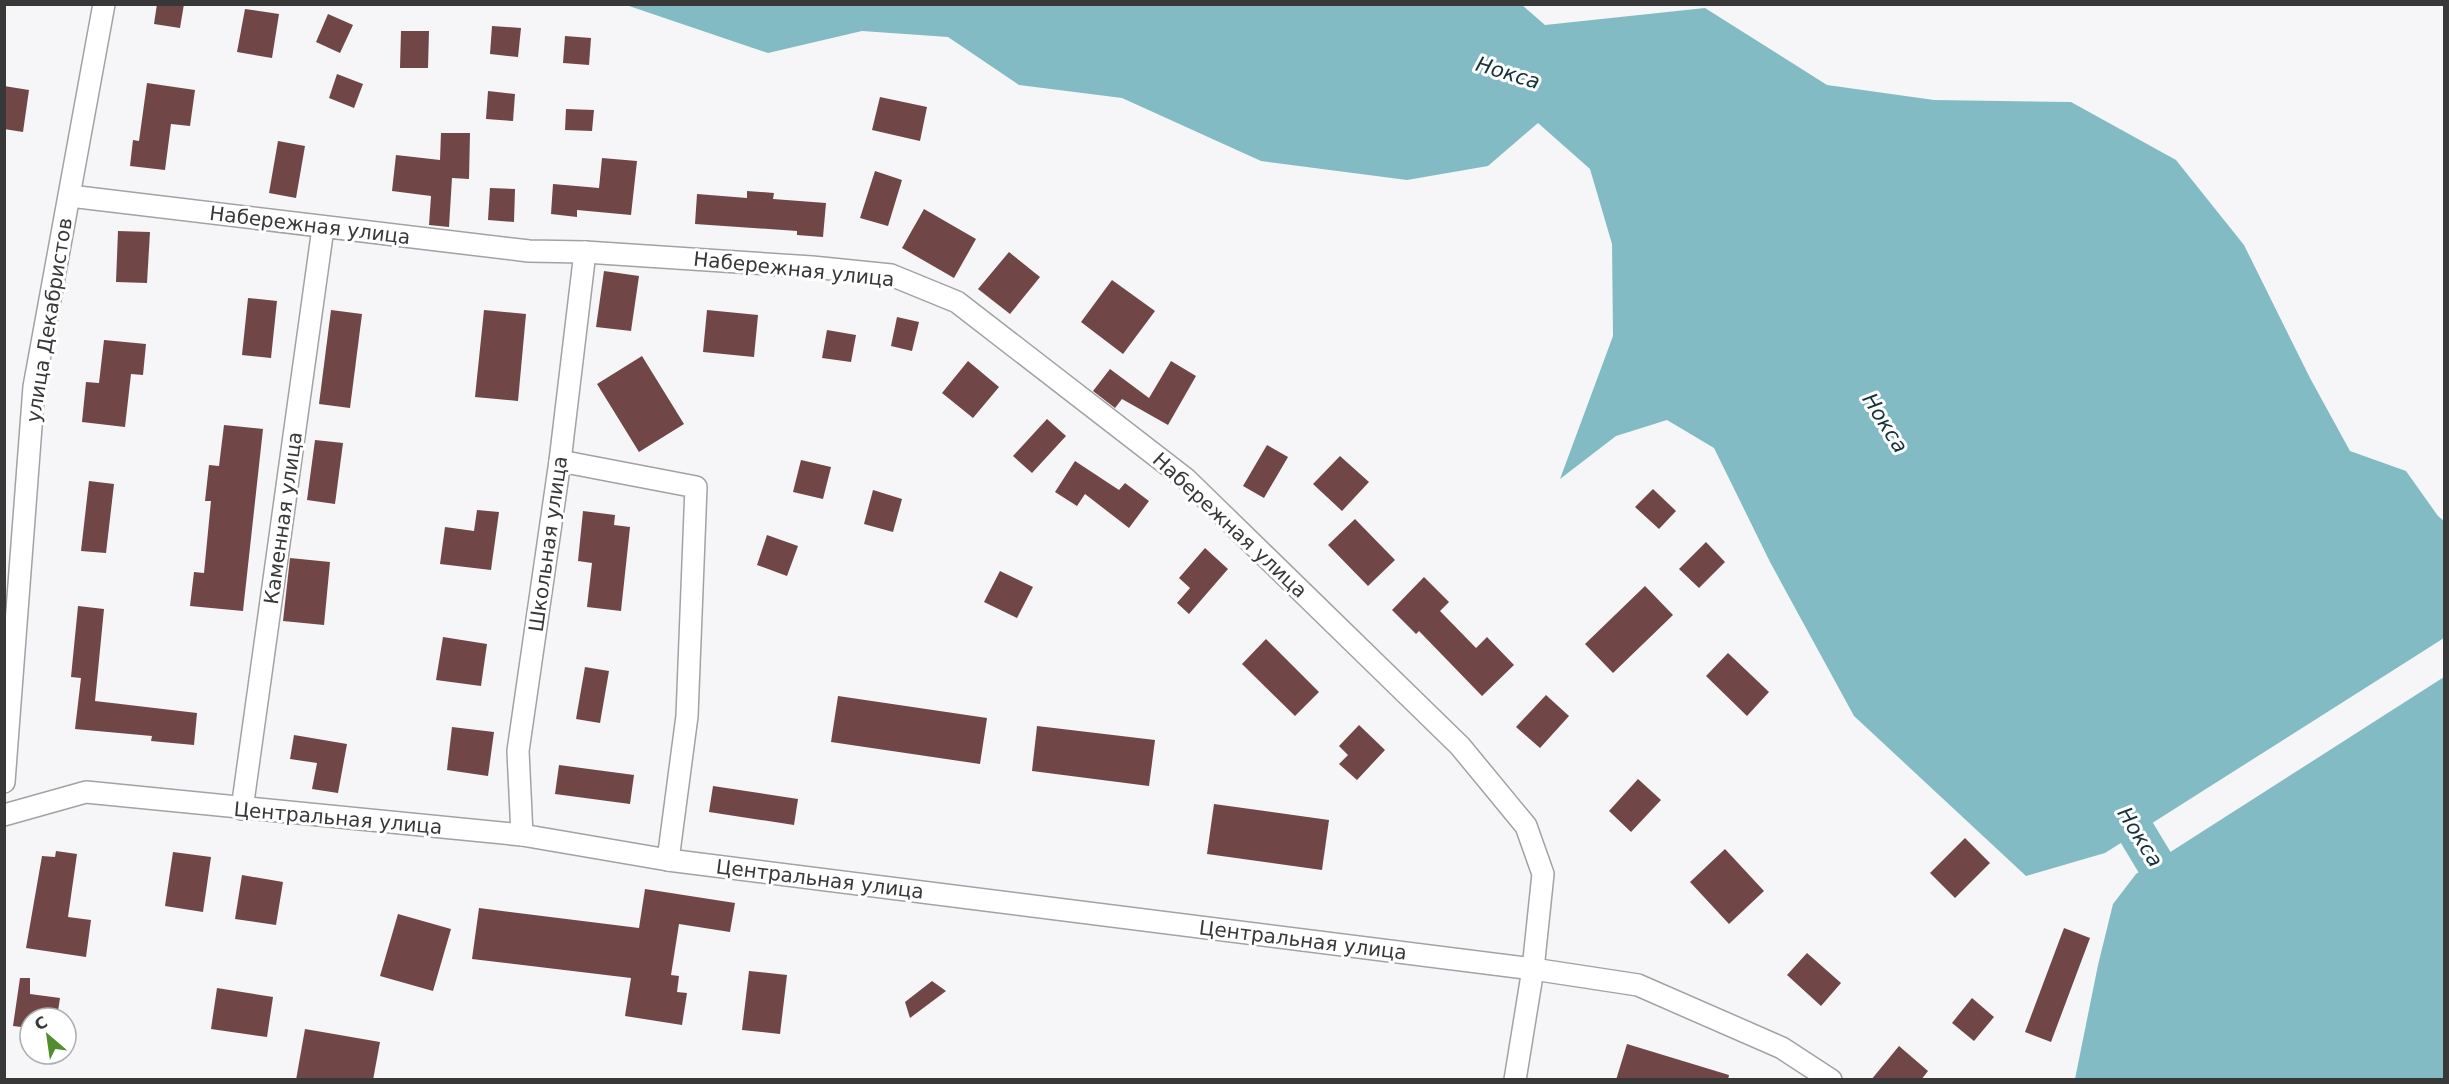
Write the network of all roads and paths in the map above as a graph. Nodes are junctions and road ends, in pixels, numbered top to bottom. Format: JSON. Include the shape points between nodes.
{"nodes":[{"id":1,"x":104,"y":4,"type":"edge"},
{"id":2,"x":69,"y":196,"type":"junction"},
{"id":3,"x":324,"y":228,"type":"junction"},
{"id":4,"x":585,"y":252,"type":"junction"},
{"id":5,"x":560,"y":461,"type":"junction"},
{"id":6,"x":4,"y":782,"type":"edge"},
{"id":7,"x":242,"y":809,"type":"junction"},
{"id":8,"x":4,"y":815,"type":"edge"},
{"id":9,"x":522,"y":835,"type":"junction"},
{"id":10,"x":668,"y":860,"type":"junction"},
{"id":11,"x":1533,"y":969,"type":"junction"},
{"id":12,"x":1515,"y":1080,"type":"edge"},
{"id":13,"x":1831,"y":1080,"type":"edge"}],
"edges":[{"from":1,"to":2,"type":"street","name":"улица Декабристов"},
{"from":2,"to":3,"type":"street","name":"Набережная улица"},
{"from":2,"to":6,"type":"street","name":"улица Декабристов","via":[[34,387]]},
{"from":3,"to":4,"type":"street","name":"Набережная улица","via":[[529,251]]},
{"from":3,"to":7,"type":"street","name":"Каменная улица"},
{"from":4,"to":5,"type":"street","name":"Школьная улица"},
{"from":4,"to":11,"type":"street","name":"Набережная улица","via":[[891,275],[957,302],[1186,479],[1460,746],[1526,826],[1543,874]]},
{"from":5,"to":9,"type":"street","name":"Школьная улица","via":[[518,751]]},
{"from":5,"to":10,"type":"street","via":[[696,487],[687,716]]},
{"from":7,"to":8,"type":"street","name":"Центральная улица","via":[[86,792]]},
{"from":7,"to":9,"type":"street","name":"Центральная улица"},
{"from":9,"to":10,"type":"street","name":"Центральная улица"},
{"from":10,"to":11,"type":"street","name":"Центральная улица"},
{"from":11,"to":12,"type":"street"},
{"from":11,"to":13,"type":"street","name":"Центральная улица","via":[[1638,984],[1782,1048]]}]}
